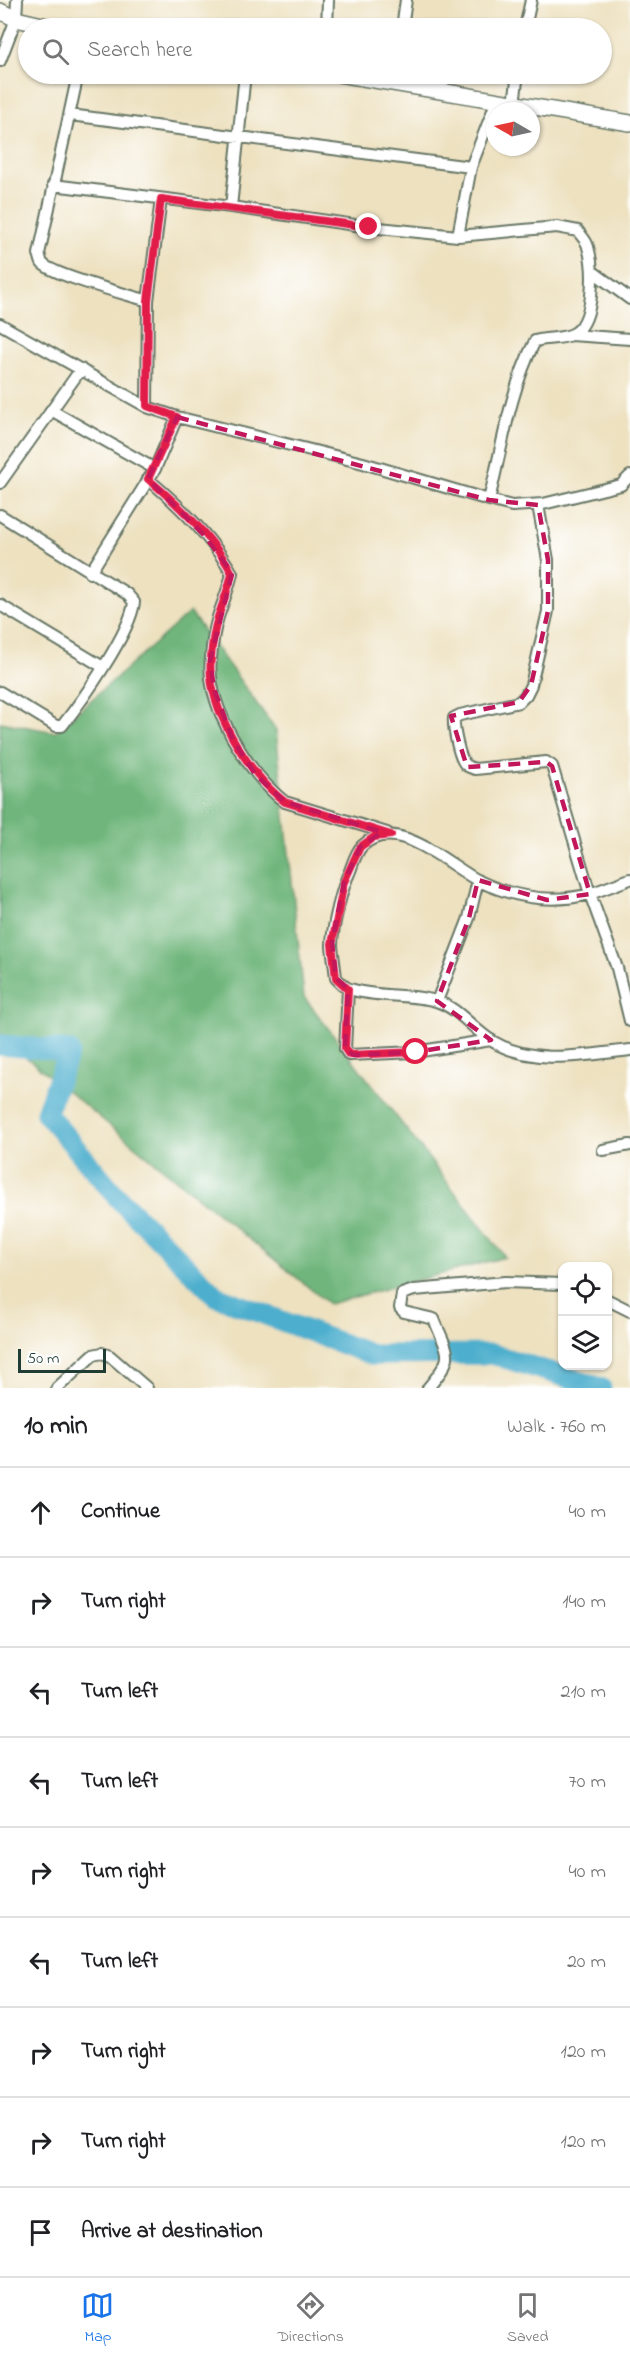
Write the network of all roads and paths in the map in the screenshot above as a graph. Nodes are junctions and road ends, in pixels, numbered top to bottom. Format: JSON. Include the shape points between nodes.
{"nodes":[{"id":1,"x":17,"y":0,"type":"edge"},
{"id":2,"x":328,"y":0,"type":"edge"},
{"id":3,"x":406,"y":0,"type":"edge"},
{"id":4,"x":531,"y":0,"type":"edge"},
{"id":5,"x":0,"y":11,"type":"edge"},
{"id":6,"x":327,"y":18,"type":"edge"},
{"id":7,"x":403,"y":18,"type":"edge"},
{"id":8,"x":527,"y":18,"type":"edge"},
{"id":9,"x":16,"y":19,"type":"junction"},
{"id":10,"x":0,"y":61,"type":"edge"},
{"id":11,"x":76,"y":84,"type":"edge"},
{"id":12,"x":244,"y":84,"type":"edge"},
{"id":13,"x":425,"y":84,"type":"edge"},
{"id":14,"x":517,"y":84,"type":"edge"},
{"id":15,"x":497,"y":100,"type":"junction"},
{"id":16,"x":508,"y":102,"type":"edge"},
{"id":17,"x":514,"y":102,"type":"edge"},
{"id":18,"x":540,"y":107,"type":"edge"},
{"id":19,"x":69,"y":115,"type":"junction"},
{"id":20,"x":630,"y":123,"type":"edge"},
{"id":21,"x":240,"y":135,"type":"junction"},
{"id":22,"x":471,"y":167,"type":"junction"},
{"id":23,"x":53,"y":185,"type":"junction"},
{"id":24,"x":161,"y":199,"type":"junction"},
{"id":25,"x":231,"y":207,"type":"junction"},
{"id":26,"x":458,"y":236,"type":"junction"},
{"id":27,"x":592,"y":271,"type":"junction"},
{"id":28,"x":630,"y":299,"type":"edge"},
{"id":29,"x":148,"y":301,"type":"junction"},
{"id":30,"x":0,"y":324,"type":"edge"},
{"id":31,"x":571,"y":335,"type":"junction"},
{"id":32,"x":630,"y":339,"type":"edge"},
{"id":33,"x":81,"y":369,"type":"junction"},
{"id":34,"x":147,"y":406,"type":"junction"},
{"id":35,"x":51,"y":411,"type":"junction"},
{"id":36,"x":177,"y":417,"type":"junction"},
{"id":37,"x":155,"y":469,"type":"junction"},
{"id":38,"x":630,"y":476,"type":"edge"},
{"id":39,"x":148,"y":479,"type":"junction"},
{"id":40,"x":0,"y":483,"type":"edge"},
{"id":41,"x":626,"y":488,"type":"edge"},
{"id":42,"x":489,"y":500,"type":"junction"},
{"id":43,"x":538,"y":505,"type":"junction"},
{"id":44,"x":0,"y":515,"type":"edge"},
{"id":45,"x":90,"y":573,"type":"junction"},
{"id":46,"x":0,"y":605,"type":"edge"},
{"id":47,"x":103,"y":667,"type":"junction"},
{"id":48,"x":0,"y":692,"type":"edge"},
{"id":49,"x":391,"y":835,"type":"junction"},
{"id":50,"x":630,"y":879,"type":"edge"},
{"id":51,"x":478,"y":880,"type":"junction"},
{"id":52,"x":590,"y":894,"type":"junction"},
{"id":53,"x":348,"y":989,"type":"junction"},
{"id":54,"x":437,"y":1001,"type":"junction"},
{"id":55,"x":630,"y":1021,"type":"edge"},
{"id":56,"x":491,"y":1040,"type":"junction"},
{"id":57,"x":630,"y":1050,"type":"edge"},
{"id":58,"x":630,"y":1145,"type":"edge"},
{"id":59,"x":603,"y":1150,"type":"dead end"},
{"id":60,"x":558,"y":1284,"type":"edge"},
{"id":61,"x":612,"y":1302,"type":"edge"},
{"id":62,"x":630,"y":1311,"type":"edge"},
{"id":63,"x":57,"y":1388,"type":"edge"},
{"id":64,"x":147,"y":1388,"type":"edge"},
{"id":65,"x":428,"y":1388,"type":"edge"}],
"edges":[{"from":1,"to":9,"type":"street"},
{"from":2,"to":6,"type":"street"},
{"from":3,"to":7,"type":"street"},
{"from":4,"to":8,"type":"street"},
{"from":5,"to":9,"type":"street"},
{"from":9,"to":10,"type":"street"},
{"from":11,"to":19,"type":"street"},
{"from":12,"to":21,"type":"street"},
{"from":13,"to":15,"type":"street"},
{"from":14,"to":17,"type":"street"},
{"from":15,"to":16,"type":"street"},
{"from":15,"to":22,"type":"street"},
{"from":18,"to":20,"type":"street"},
{"from":19,"to":21,"type":"street"},
{"from":19,"to":23,"type":"street"},
{"from":21,"to":22,"type":"street"},
{"from":21,"to":25,"type":"street"},
{"from":22,"to":26,"type":"street"},
{"from":23,"to":24,"type":"street"},
{"from":23,"to":29,"type":"street","via":[[39,254],[42,263],[87,283]]},
{"from":24,"to":25,"type":"street"},
{"from":24,"to":29,"type":"street"},
{"from":25,"to":26,"type":"street"},
{"from":26,"to":27,"type":"street","via":[[557,227],[578,231],[588,244]]},
{"from":27,"to":28,"type":"street"},
{"from":27,"to":31,"type":"street","via":[[585,321]]},
{"from":29,"to":34,"type":"street"},
{"from":30,"to":33,"type":"street"},
{"from":31,"to":32,"type":"street"},
{"from":31,"to":42,"type":"street","via":[[544,337],[532,346],[518,380]]},
{"from":33,"to":34,"type":"street"},
{"from":33,"to":35,"type":"street"},
{"from":34,"to":36,"type":"street"},
{"from":35,"to":37,"type":"street"},
{"from":35,"to":40,"type":"street"},
{"from":36,"to":37,"type":"street"},
{"from":36,"to":42,"type":"street","via":[[363,463]]},
{"from":37,"to":39,"type":"street"},
{"from":38,"to":41,"type":"street"},
{"from":39,"to":45,"type":"street"},
{"from":39,"to":49,"type":"street","via":[[205,536],[232,573],[210,661],[222,717],[255,774],[285,802]]},
{"from":41,"to":43,"type":"street"},
{"from":42,"to":43,"type":"street","via":[[512,506]]},
{"from":43,"to":52,"type":"street","via":[[548,560],[548,611],[531,685],[519,702],[460,715],[454,718],[453,725],[467,767],[546,762],[552,766]]},
{"from":44,"to":45,"type":"street"},
{"from":45,"to":47,"type":"street","via":[[134,602],[133,614]]},
{"from":46,"to":47,"type":"street"},
{"from":47,"to":48,"type":"street","via":[[84,698],[59,727]]},
{"from":49,"to":51,"type":"street","via":[[435,851]]},
{"from":49,"to":53,"type":"street","via":[[374,837],[360,847],[344,882],[332,944],[336,978]]},
{"from":50,"to":52,"type":"street"},
{"from":51,"to":52,"type":"street","via":[[512,893],[547,900]]},
{"from":51,"to":54,"type":"street","via":[[469,918]]},
{"from":52,"to":55,"type":"street","via":[[617,968]]},
{"from":53,"to":54,"type":"street"},
{"from":53,"to":56,"type":"street","via":[[345,1049],[349,1055],[416,1052]]},
{"from":54,"to":56,"type":"street","via":[[458,1012]]},
{"from":56,"to":57,"type":"street","via":[[534,1057]]},
{"from":58,"to":59,"type":"street"},
{"from":60,"to":65,"type":"street","via":[[506,1282],[402,1294],[399,1299],[404,1312],[434,1319],[449,1356]]},
{"from":61,"to":62,"type":"street"},
{"from":63,"to":64,"type":"street","via":[[93,1355],[102,1353]]}]}
